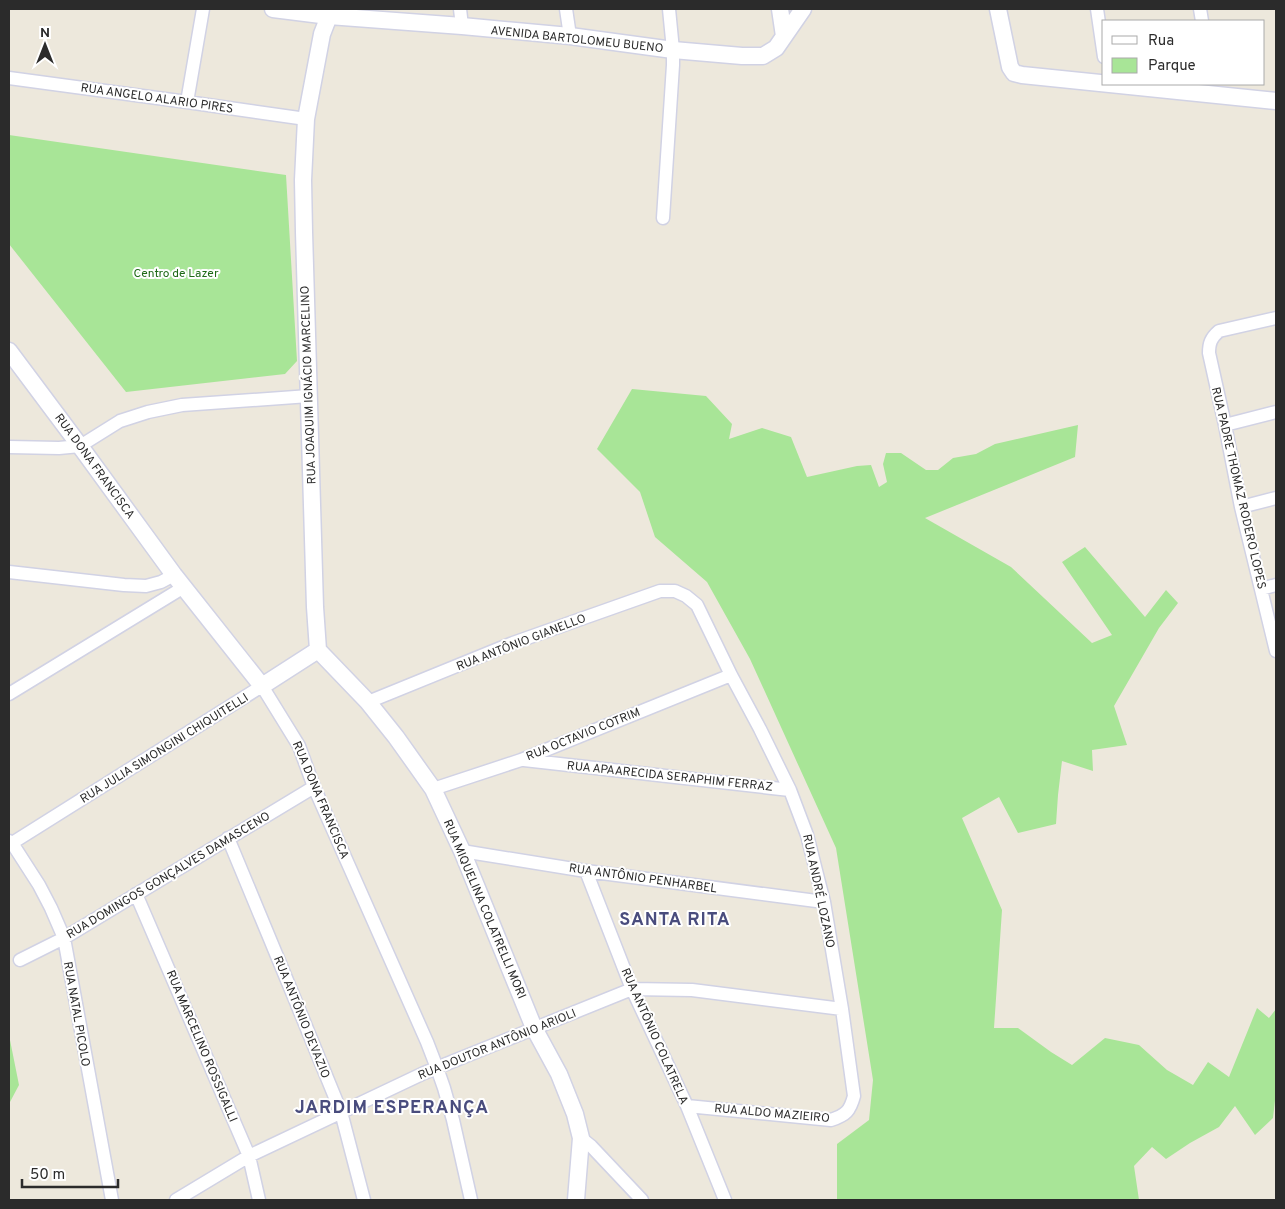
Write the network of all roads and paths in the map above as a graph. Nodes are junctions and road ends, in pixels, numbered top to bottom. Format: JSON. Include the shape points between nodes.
{"nodes":[{"id":1,"x":203,"y":9,"type":"edge"},
{"id":2,"x":273,"y":9,"type":"edge"},
{"id":3,"x":460,"y":9,"type":"edge"},
{"id":4,"x":566,"y":9,"type":"edge"},
{"id":5,"x":669,"y":9,"type":"edge"},
{"id":6,"x":780,"y":9,"type":"edge"},
{"id":7,"x":803,"y":9,"type":"edge"},
{"id":8,"x":998,"y":9,"type":"edge"},
{"id":9,"x":1097,"y":9,"type":"edge"},
{"id":10,"x":329,"y":12,"type":"edge"},
{"id":11,"x":462,"y":26,"type":"junction"},
{"id":12,"x":570,"y":36,"type":"junction"},
{"id":13,"x":784,"y":36,"type":"junction"},
{"id":14,"x":1102,"y":43,"type":"edge"},
{"id":15,"x":674,"y":50,"type":"junction"},
{"id":16,"x":9,"y":78,"type":"edge"},
{"id":17,"x":1102,"y":83,"type":"edge"},
{"id":18,"x":1129,"y":85,"type":"edge"},
{"id":19,"x":1211,"y":89,"type":"edge"},
{"id":20,"x":1276,"y":101,"type":"edge"},
{"id":21,"x":187,"y":102,"type":"junction"},
{"id":22,"x":306,"y":119,"type":"junction"},
{"id":23,"x":663,"y":218,"type":"dead end"},
{"id":24,"x":1276,"y":318,"type":"edge"},
{"id":25,"x":9,"y":351,"type":"edge"},
{"id":26,"x":309,"y":396,"type":"junction"},
{"id":27,"x":1276,"y":412,"type":"edge"},
{"id":28,"x":1225,"y":425,"type":"junction"},
{"id":29,"x":80,"y":446,"type":"junction"},
{"id":30,"x":9,"y":448,"type":"edge"},
{"id":31,"x":1276,"y":498,"type":"edge"},
{"id":32,"x":1241,"y":507,"type":"junction"},
{"id":33,"x":9,"y":572,"type":"edge"},
{"id":34,"x":179,"y":581,"type":"junction"},
{"id":35,"x":1276,"y":585,"type":"edge"},
{"id":36,"x":1261,"y":589,"type":"junction"},
{"id":37,"x":675,"y":591,"type":"joint"},
{"id":38,"x":318,"y":650,"type":"junction"},
{"id":39,"x":1276,"y":651,"type":"edge"},
{"id":40,"x":731,"y":675,"type":"junction"},
{"id":41,"x":262,"y":686,"type":"junction"},
{"id":42,"x":9,"y":694,"type":"edge"},
{"id":43,"x":368,"y":702,"type":"junction"},
{"id":44,"x":521,"y":760,"type":"junction"},
{"id":45,"x":314,"y":787,"type":"junction"},
{"id":46,"x":433,"y":789,"type":"junction"},
{"id":47,"x":790,"y":790,"type":"junction"},
{"id":48,"x":228,"y":838,"type":"junction"},
{"id":49,"x":10,"y":843,"type":"edge"},
{"id":50,"x":462,"y":852,"type":"junction"},
{"id":51,"x":586,"y":871,"type":"junction"},
{"id":52,"x":136,"y":894,"type":"junction"},
{"id":53,"x":824,"y":902,"type":"junction"},
{"id":54,"x":64,"y":938,"type":"junction"},
{"id":55,"x":20,"y":960,"type":"dead end"},
{"id":56,"x":632,"y":989,"type":"junction"},
{"id":57,"x":842,"y":1009,"type":"junction"},
{"id":58,"x":534,"y":1028,"type":"junction"},
{"id":59,"x":437,"y":1068,"type":"junction"},
{"id":60,"x":687,"y":1106,"type":"junction"},
{"id":61,"x":852,"y":1106,"type":"joint"},
{"id":62,"x":340,"y":1112,"type":"junction"},
{"id":63,"x":581,"y":1138,"type":"junction"},
{"id":64,"x":249,"y":1156,"type":"junction"},
{"id":65,"x":112,"y":1200,"type":"edge"},
{"id":66,"x":176,"y":1200,"type":"edge"},
{"id":67,"x":260,"y":1200,"type":"edge"},
{"id":68,"x":364,"y":1200,"type":"edge"},
{"id":69,"x":471,"y":1200,"type":"edge"},
{"id":70,"x":576,"y":1200,"type":"edge"},
{"id":71,"x":642,"y":1200,"type":"edge"},
{"id":72,"x":725,"y":1200,"type":"edge"}],
"edges":[{"from":1,"to":21,"type":"street"},
{"from":2,"to":10,"type":"street","name":"AVENIDA BARTOLOMEU BUENO"},
{"from":3,"to":11,"type":"street"},
{"from":4,"to":12,"type":"street"},
{"from":5,"to":15,"type":"street"},
{"from":6,"to":13,"type":"street"},
{"from":7,"to":13,"type":"street","name":"AVENIDA BARTOLOMEU BUENO"},
{"from":8,"to":17,"type":"street","via":[[1014,73]]},
{"from":9,"to":14,"type":"street"},
{"from":10,"to":11,"type":"street","name":"AVENIDA BARTOLOMEU BUENO"},
{"from":10,"to":22,"type":"street","name":"RUA JOAQUIM IGNÁCIO MARCELINO"},
{"from":11,"to":12,"type":"street","name":"AVENIDA BARTOLOMEU BUENO"},
{"from":12,"to":15,"type":"street","name":"AVENIDA BARTOLOMEU BUENO"},
{"from":13,"to":15,"type":"street","name":"AVENIDA BARTOLOMEU BUENO","via":[[776,48],[763,56]]},
{"from":15,"to":23,"type":"street"},
{"from":16,"to":21,"type":"street","name":"RUA ANGELO ALARIO PIRES"},
{"from":18,"to":19,"type":"street"},
{"from":19,"to":20,"type":"street"},
{"from":21,"to":22,"type":"street","name":"RUA ANGELO ALARIO PIRES"},
{"from":22,"to":26,"type":"street","name":"RUA JOAQUIM IGNÁCIO MARCELINO","via":[[303,180]]},
{"from":24,"to":28,"type":"street","name":"RUA PADRE THOMAZ RODERO LOPES","via":[[1219,331],[1209,344]]},
{"from":25,"to":29,"type":"street","name":"RUA DONA FRANCISCA"},
{"from":26,"to":29,"type":"street","via":[[182,405],[148,412],[120,421]]},
{"from":26,"to":38,"type":"street","name":"RUA JOAQUIM IGNÁCIO MARCELINO"},
{"from":27,"to":28,"type":"street"},
{"from":28,"to":32,"type":"street","name":"RUA PADRE THOMAZ RODERO LOPES"},
{"from":29,"to":30,"type":"street"},
{"from":29,"to":34,"type":"street","name":"RUA DONA FRANCISCA"},
{"from":31,"to":32,"type":"street"},
{"from":32,"to":36,"type":"street","name":"RUA PADRE THOMAZ RODERO LOPES"},
{"from":33,"to":34,"type":"street","via":[[124,586]]},
{"from":34,"to":41,"type":"street","name":"RUA DONA FRANCISCA"},
{"from":34,"to":42,"type":"street"},
{"from":35,"to":36,"type":"street"},
{"from":36,"to":39,"type":"street","name":"RUA PADRE THOMAZ RODERO LOPES"},
{"from":37,"to":40,"type":"street","name":"RUA ANDRÉ LOZANO","via":[[697,605]]},
{"from":37,"to":43,"type":"street","name":"RUA ANTÔNIO GIANELLO","via":[[660,591],[522,640]]},
{"from":38,"to":41,"type":"street","name":"RUA JULIA SIMONGINI CHIQUITELLI"},
{"from":38,"to":43,"type":"street","name":"RUA MIQUELINA COLATRELLI MORI"},
{"from":40,"to":44,"type":"street","name":"RUA OCTAVIO COTRIM"},
{"from":40,"to":47,"type":"street","name":"RUA ANDRÉ LOZANO"},
{"from":41,"to":45,"type":"street","name":"RUA DONA FRANCISCA","via":[[299,746]]},
{"from":41,"to":49,"type":"street","name":"RUA JULIA SIMONGINI CHIQUITELLI"},
{"from":43,"to":46,"type":"street","name":"RUA MIQUELINA COLATRELLI MORI"},
{"from":44,"to":46,"type":"street","name":"RUA OCTAVIO COTRIM"},
{"from":44,"to":47,"type":"street","name":"RUA APAARECIDA SERAPHIM FERRAZ"},
{"from":45,"to":48,"type":"street","name":"RUA DOMINGOS GONÇALVES DAMASCENO"},
{"from":45,"to":59,"type":"street","name":"RUA DONA FRANCISCA"},
{"from":46,"to":50,"type":"street","name":"RUA MIQUELINA COLATRELLI MORI"},
{"from":47,"to":53,"type":"street","name":"RUA ANDRÉ LOZANO","via":[[807,835]]},
{"from":48,"to":52,"type":"street","name":"RUA DOMINGOS GONÇALVES DAMASCENO"},
{"from":48,"to":62,"type":"street","name":"RUA ANTÔNIO DEVAZIO"},
{"from":49,"to":54,"type":"street","name":"RUA NATAL PICOLO","via":[[39,885]]},
{"from":50,"to":51,"type":"street","name":"RUA ANTÔNIO PENHARBEL"},
{"from":50,"to":58,"type":"street","name":"RUA MIQUELINA COLATRELLI MORI"},
{"from":51,"to":53,"type":"street","name":"RUA ANTÔNIO PENHARBEL"},
{"from":51,"to":56,"type":"street","name":"RUA ANTÔNIO COLATRELA"},
{"from":52,"to":54,"type":"street","name":"RUA DOMINGOS GONÇALVES DAMASCENO"},
{"from":52,"to":64,"type":"street","name":"RUA MARCELINO ROSSIGALLI"},
{"from":53,"to":57,"type":"street","name":"RUA ANDRÉ LOZANO"},
{"from":54,"to":55,"type":"street","name":"RUA DOMINGOS GONÇALVES DAMASCENO"},
{"from":54,"to":65,"type":"street","name":"RUA NATAL PICOLO"},
{"from":56,"to":57,"type":"street","name":"RUA DOUTOR ANTÔNIO ARIOLI","via":[[692,990]]},
{"from":56,"to":58,"type":"street","name":"RUA DOUTOR ANTÔNIO ARIOLI"},
{"from":56,"to":60,"type":"street","name":"RUA ANTÔNIO COLATRELA"},
{"from":57,"to":61,"type":"street","name":"RUA ANDRÉ LOZANO","via":[[854,1096]]},
{"from":58,"to":59,"type":"street","name":"RUA DOUTOR ANTÔNIO ARIOLI"},
{"from":58,"to":63,"type":"street","name":"RUA MIQUELINA COLATRELLI MORI","via":[[559,1074]]},
{"from":59,"to":62,"type":"street","name":"RUA DOUTOR ANTÔNIO ARIOLI"},
{"from":59,"to":69,"type":"street","name":"RUA DONA FRANCISCA","via":[[453,1120]]},
{"from":60,"to":61,"type":"street","name":"RUA ALDO MAZIEIRO","via":[[831,1120],[843,1116]]},
{"from":60,"to":72,"type":"street","name":"RUA ANTÔNIO COLATRELA"},
{"from":62,"to":64,"type":"street","name":"RUA DOUTOR ANTÔNIO ARIOLI"},
{"from":62,"to":68,"type":"street","name":"RUA ANTÔNIO DEVAZIO"},
{"from":63,"to":70,"type":"street","name":"RUA MIQUELINA COLATRELLI MORI"},
{"from":63,"to":71,"type":"street"},
{"from":64,"to":66,"type":"street","name":"RUA DOUTOR ANTÔNIO ARIOLI"},
{"from":64,"to":67,"type":"street","name":"RUA MARCELINO ROSSIGALLI"}]}
